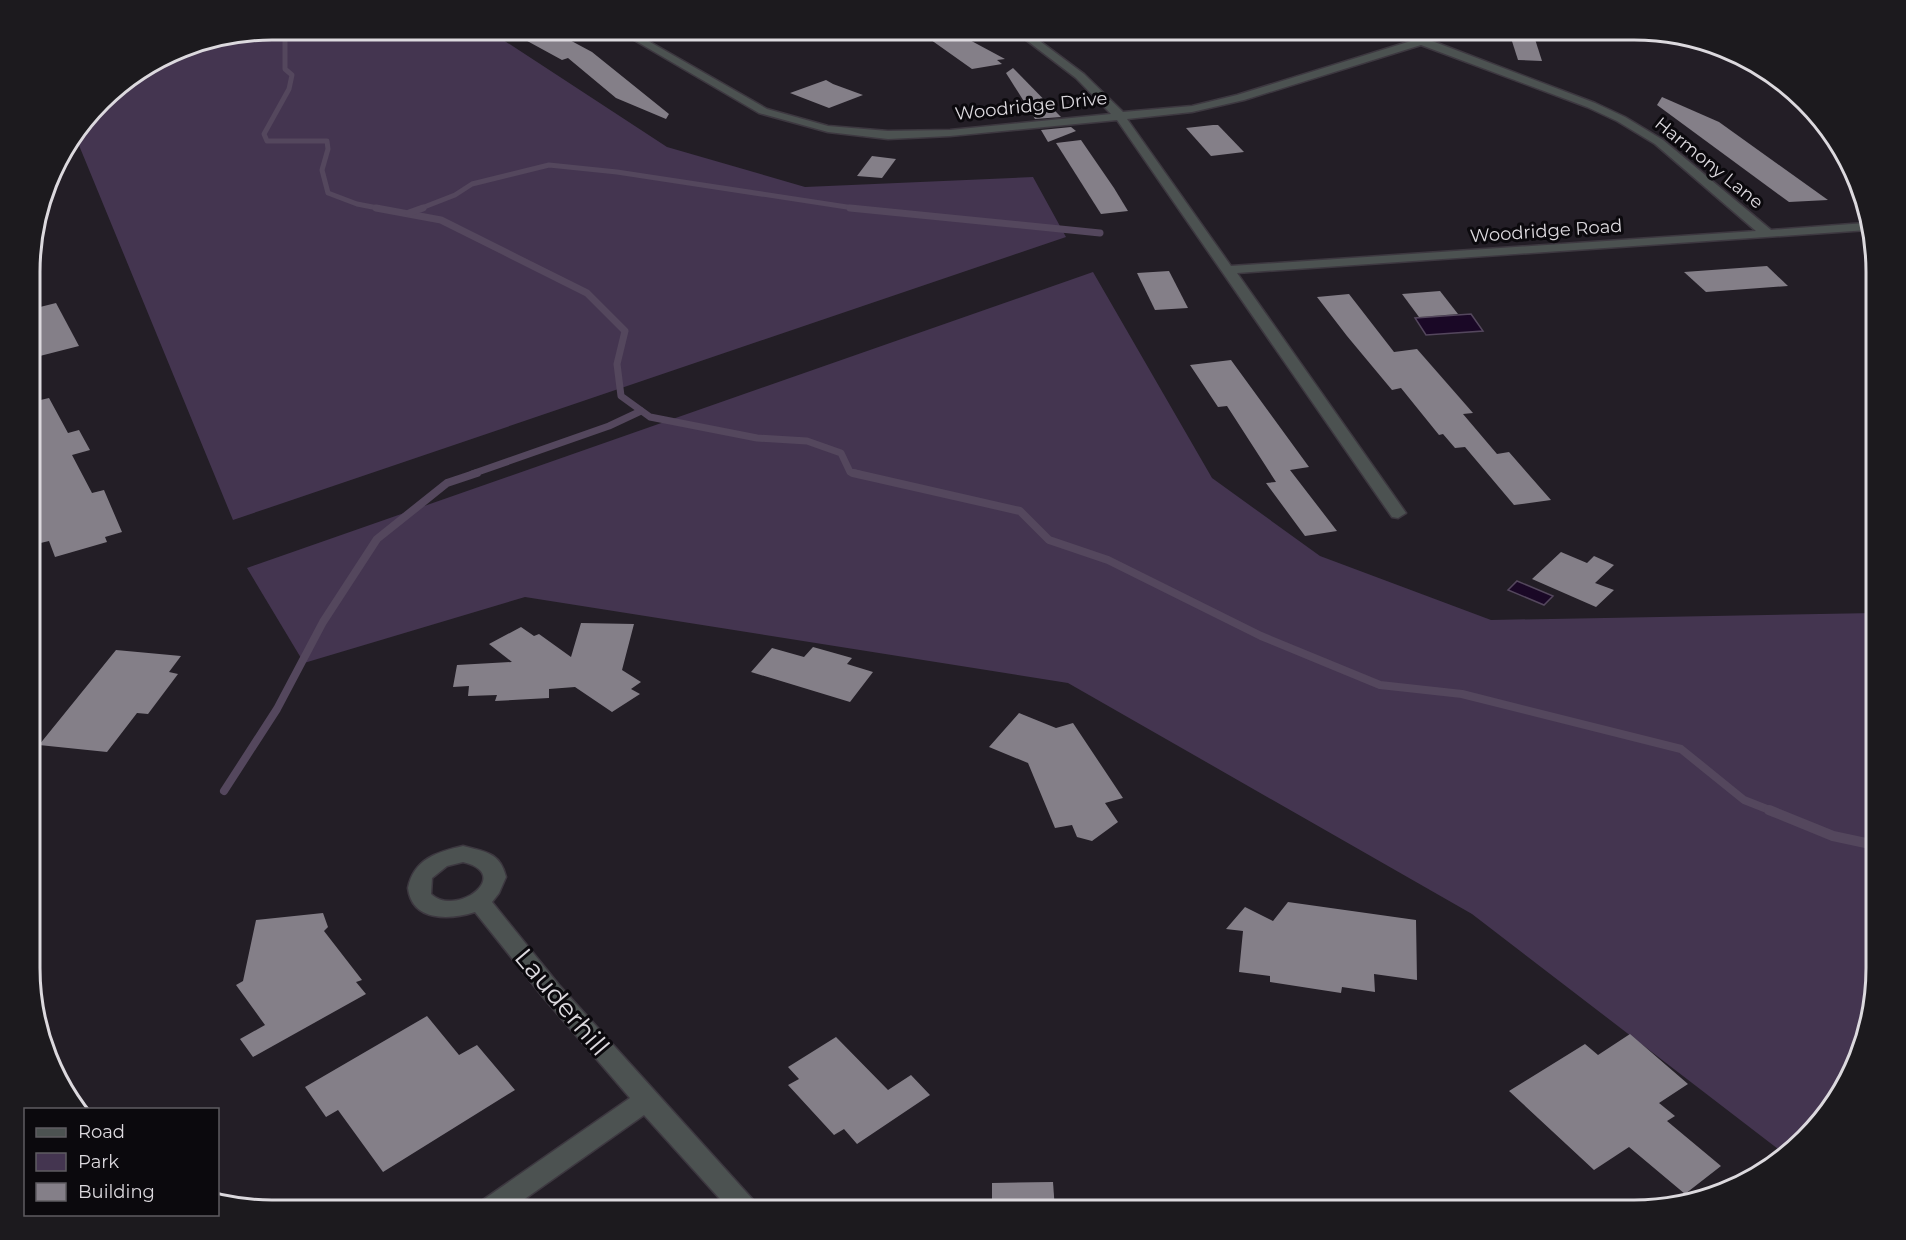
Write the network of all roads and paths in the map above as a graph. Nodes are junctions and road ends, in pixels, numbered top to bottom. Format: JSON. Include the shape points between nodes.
{"nodes":[{"id":1,"x":641,"y":41,"type":"edge"},
{"id":2,"x":1033,"y":41,"type":"edge"},
{"id":3,"x":1422,"y":41,"type":"joint"},
{"id":4,"x":1119,"y":115,"type":"junction"},
{"id":5,"x":1861,"y":227,"type":"edge"},
{"id":6,"x":1768,"y":234,"type":"junction"},
{"id":7,"x":1228,"y":270,"type":"junction"},
{"id":8,"x":1398,"y":513,"type":"dead end"},
{"id":9,"x":479,"y":902,"type":"dead end"},
{"id":10,"x":646,"y":1100,"type":"junction"},
{"id":11,"x":503,"y":1200,"type":"edge"},
{"id":12,"x":737,"y":1200,"type":"edge"}],
"edges":[{"from":1,"to":4,"type":"street","name":"Woodridge Drive","via":[[763,111],[828,129],[909,135]]},
{"from":2,"to":4,"type":"street","via":[[1080,76]]},
{"from":3,"to":4,"type":"street","name":"Woodridge Drive","via":[[1240,98],[1192,109]]},
{"from":3,"to":6,"type":"street","name":"Harmony Lane","via":[[1591,105],[1630,124],[1673,153]]},
{"from":4,"to":7,"type":"street"},
{"from":5,"to":6,"type":"street","name":"Woodridge Road"},
{"from":6,"to":7,"type":"street","name":"Woodridge Road"},
{"from":7,"to":8,"type":"street"},
{"from":9,"to":10,"type":"street","name":"Lauderhill"},
{"from":10,"to":11,"type":"street"},
{"from":10,"to":12,"type":"street","name":"Lauderhill"}]}
